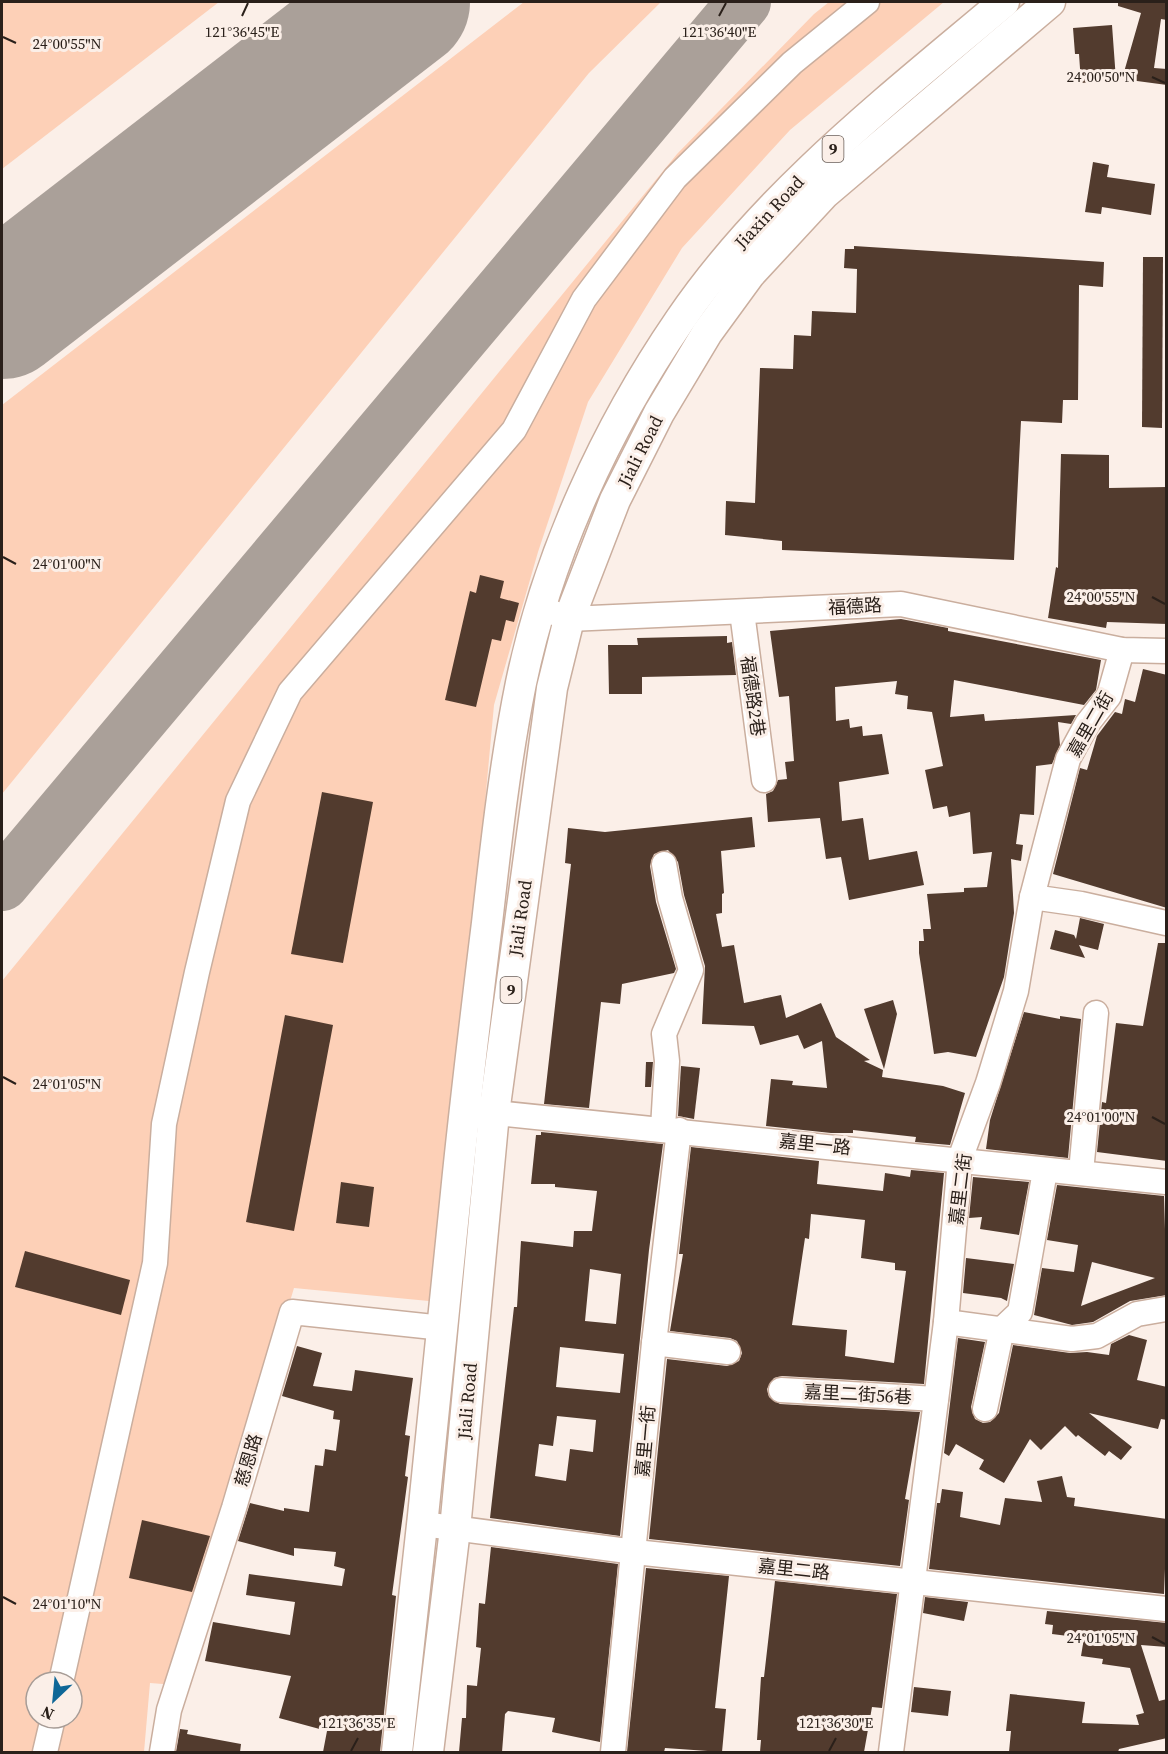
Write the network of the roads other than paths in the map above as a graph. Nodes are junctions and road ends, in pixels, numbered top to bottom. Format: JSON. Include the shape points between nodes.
{"nodes":[{"id":1,"x":867,"y":2,"type":"edge"},
{"id":2,"x":1004,"y":2,"type":"edge"},
{"id":3,"x":1050,"y":2,"type":"edge"},
{"id":4,"x":750,"y":274,"type":"joint"},
{"id":5,"x":682,"y":317,"type":"joint"},
{"id":6,"x":742,"y":612,"type":"junction"},
{"id":7,"x":555,"y":614,"type":"junction"},
{"id":8,"x":1122,"y":650,"type":"junction"},
{"id":9,"x":1167,"y":651,"type":"edge"},
{"id":10,"x":764,"y":780,"type":"dead end"},
{"id":11,"x":664,"y":864,"type":"dead end"},
{"id":12,"x":1032,"y":897,"type":"junction"},
{"id":13,"x":1167,"y":923,"type":"edge"},
{"id":14,"x":1096,"y":1013,"type":"dead end"},
{"id":15,"x":464,"y":1110,"type":"junction"},
{"id":16,"x":494,"y":1113,"type":"junction"},
{"id":17,"x":671,"y":1129,"type":"junction"},
{"id":18,"x":960,"y":1159,"type":"junction"},
{"id":19,"x":1046,"y":1171,"type":"junction"},
{"id":20,"x":1081,"y":1172,"type":"junction"},
{"id":21,"x":1167,"y":1182,"type":"edge"},
{"id":22,"x":1167,"y":1309,"type":"edge"},
{"id":23,"x":946,"y":1322,"type":"junction"},
{"id":24,"x":443,"y":1328,"type":"junction"},
{"id":25,"x":1001,"y":1329,"type":"junction"},
{"id":26,"x":654,"y":1343,"type":"junction"},
{"id":27,"x":728,"y":1352,"type":"dead end"},
{"id":28,"x":781,"y":1390,"type":"dead end"},
{"id":29,"x":936,"y":1399,"type":"junction"},
{"id":30,"x":985,"y":1409,"type":"dead end"},
{"id":31,"x":423,"y":1524,"type":"junction"},
{"id":32,"x":455,"y":1529,"type":"junction"},
{"id":33,"x":635,"y":1552,"type":"junction"},
{"id":34,"x":913,"y":1581,"type":"junction"},
{"id":35,"x":1167,"y":1609,"type":"edge"},
{"id":36,"x":64,"y":1670,"type":"edge"},
{"id":37,"x":50,"y":1730,"type":"edge"},
{"id":38,"x":45,"y":1752,"type":"edge"},
{"id":39,"x":162,"y":1752,"type":"edge"},
{"id":40,"x":397,"y":1752,"type":"edge"},
{"id":41,"x":428,"y":1752,"type":"edge"},
{"id":42,"x":613,"y":1752,"type":"edge"},
{"id":43,"x":891,"y":1752,"type":"edge"}],
"edges":[{"from":1,"to":36,"type":"street","via":[[792,63],[675,178],[584,299],[514,430],[290,692],[238,801],[198,972],[164,1124],[155,1263]]},
{"from":2,"to":5,"type":"main road","name":"Jiaxin Road","number":"9","via":[[802,176],[738,244]]},
{"from":3,"to":4,"type":"main road","name":"Jiaxin Road","number":"9","via":[[824,194]]},
{"from":4,"to":7,"type":"main road","name":"Jiali Road","number":"9","via":[[707,333],[659,412]]},
{"from":5,"to":7,"type":"main road","name":"Jiali Road","number":"9","via":[[600,458],[566,536]]},
{"from":6,"to":7,"type":"street","name":"福德路"},
{"from":6,"to":8,"type":"street","name":"福德路","via":[[901,604]]},
{"from":6,"to":10,"type":"street","name":"福德路2巷"},
{"from":7,"to":15,"type":"main road","name":"Jiali Road","number":"9","via":[[522,680]]},
{"from":7,"to":16,"type":"main road","name":"Jiali Road","number":"9","via":[[552,688]]},
{"from":8,"to":9,"type":"street","name":"福德路"},
{"from":8,"to":12,"type":"street","name":"嘉里二街","via":[[1109,696],[1087,724],[1068,759]]},
{"from":11,"to":17,"type":"street","name":"嘉里一街","via":[[691,970],[664,1034]]},
{"from":12,"to":13,"type":"street"},
{"from":12,"to":18,"type":"street","name":"嘉里二街","via":[[1016,992]]},
{"from":14,"to":20,"type":"street"},
{"from":15,"to":16,"type":"street","name":"嘉里一路"},
{"from":15,"to":24,"type":"main road","name":"Jiali Road","number":"9"},
{"from":16,"to":17,"type":"street","name":"嘉里一路"},
{"from":16,"to":32,"type":"main road","name":"Jiali Road","number":"9"},
{"from":17,"to":18,"type":"street","name":"嘉里一路"},
{"from":17,"to":26,"type":"street","name":"嘉里一街"},
{"from":18,"to":19,"type":"street","name":"嘉里一路"},
{"from":18,"to":23,"type":"street","name":"嘉里二街"},
{"from":19,"to":20,"type":"street","name":"嘉里一路"},
{"from":19,"to":25,"type":"street","via":[[1020,1312]]},
{"from":20,"to":21,"type":"street","name":"嘉里一路"},
{"from":22,"to":25,"type":"street","via":[[1137,1314],[1096,1336],[1072,1339]]},
{"from":23,"to":25,"type":"street"},
{"from":23,"to":29,"type":"street","name":"嘉里二街"},
{"from":24,"to":31,"type":"main road","name":"Jiali Road","number":"9"},
{"from":24,"to":39,"type":"street","name":"慈恩路","via":[[292,1312],[169,1710]]},
{"from":25,"to":30,"type":"street"},
{"from":26,"to":27,"type":"street"},
{"from":26,"to":33,"type":"street","name":"嘉里一街"},
{"from":28,"to":29,"type":"street","name":"嘉里二街56巷"},
{"from":29,"to":34,"type":"street","name":"嘉里二街"},
{"from":31,"to":32,"type":"street","name":"嘉里二路"},
{"from":31,"to":40,"type":"main road","name":"Jiali Road","number":"9"},
{"from":32,"to":33,"type":"street","name":"嘉里二路"},
{"from":32,"to":41,"type":"main road","name":"Jiali Road","number":"9"},
{"from":33,"to":34,"type":"street","name":"嘉里二路"},
{"from":33,"to":42,"type":"street","name":"嘉里一街"},
{"from":34,"to":35,"type":"street","name":"嘉里二路"},
{"from":34,"to":43,"type":"street","name":"嘉里二街"},
{"from":37,"to":38,"type":"street"}]}
